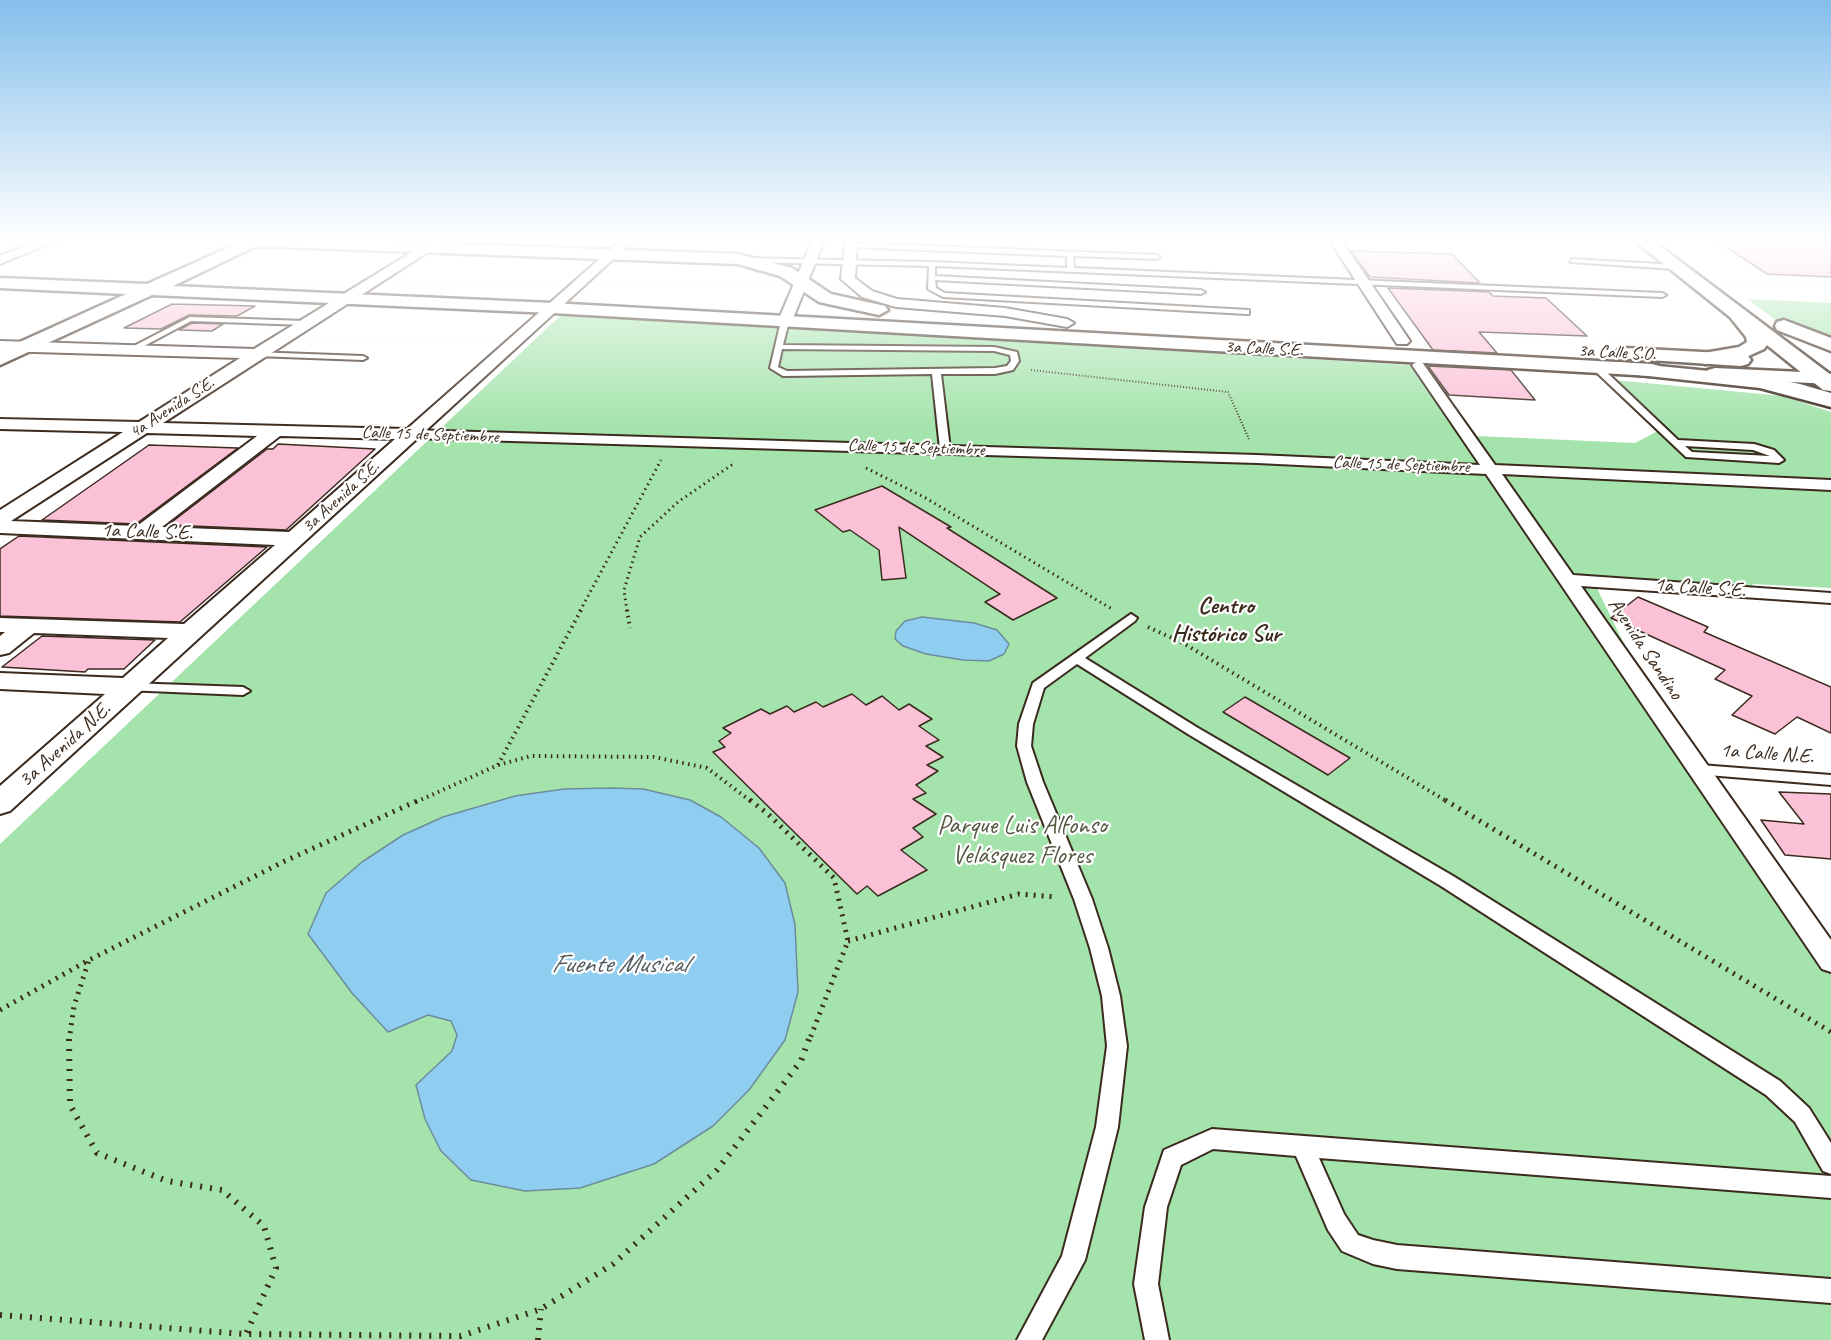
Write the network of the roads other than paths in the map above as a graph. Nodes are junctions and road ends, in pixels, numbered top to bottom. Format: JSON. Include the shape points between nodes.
{"nodes":[{"id":1,"x":121,"y":304,"type":"edge"},
{"id":2,"x":336,"y":304,"type":"edge"},
{"id":3,"x":460,"y":304,"type":"edge"},
{"id":4,"x":557,"y":304,"type":"edge"},
{"id":5,"x":777,"y":304,"type":"edge"},
{"id":6,"x":792,"y":304,"type":"edge"},
{"id":7,"x":845,"y":304,"type":"edge"},
{"id":8,"x":907,"y":304,"type":"edge"},
{"id":9,"x":1102,"y":304,"type":"edge"},
{"id":10,"x":1379,"y":304,"type":"edge"},
{"id":11,"x":1724,"y":304,"type":"edge"},
{"id":12,"x":1725,"y":304,"type":"edge"},
{"id":13,"x":1148,"y":306,"type":"joint"},
{"id":14,"x":552,"y":308,"type":"junction"},
{"id":15,"x":1246,"y":312,"type":"dead end"},
{"id":16,"x":1767,"y":313,"type":"dead end"},
{"id":17,"x":687,"y":316,"type":"junction"},
{"id":18,"x":996,"y":319,"type":"junction"},
{"id":19,"x":785,"y":321,"type":"junction"},
{"id":20,"x":305,"y":323,"type":"junction"},
{"id":21,"x":1067,"y":323,"type":"junction"},
{"id":22,"x":1784,"y":326,"type":"junction"},
{"id":23,"x":932,"y":339,"type":"junction"},
{"id":24,"x":1831,"y":345,"type":"edge"},
{"id":25,"x":0,"y":346,"type":"edge"},
{"id":26,"x":27,"y":346,"type":"junction"},
{"id":27,"x":778,"y":348,"type":"junction"},
{"id":28,"x":130,"y":350,"type":"junction"},
{"id":29,"x":256,"y":354,"type":"junction"},
{"id":30,"x":1411,"y":355,"type":"junction"},
{"id":31,"x":363,"y":358,"type":"dead end"},
{"id":32,"x":1705,"y":358,"type":"junction"},
{"id":33,"x":0,"y":359,"type":"edge"},
{"id":34,"x":1803,"y":363,"type":"junction"},
{"id":35,"x":1596,"y":367,"type":"junction"},
{"id":36,"x":1618,"y":368,"type":"junction"},
{"id":37,"x":936,"y":372,"type":"junction"},
{"id":38,"x":1830,"y":374,"type":"edge"},
{"id":39,"x":1831,"y":400,"type":"edge"},
{"id":40,"x":0,"y":424,"type":"edge"},
{"id":41,"x":142,"y":427,"type":"junction"},
{"id":42,"x":275,"y":431,"type":"junction"},
{"id":43,"x":410,"y":434,"type":"junction"},
{"id":44,"x":1676,"y":443,"type":"junction"},
{"id":45,"x":945,"y":449,"type":"junction"},
{"id":46,"x":1489,"y":468,"type":"junction"},
{"id":47,"x":1831,"y":485,"type":"edge"},
{"id":48,"x":0,"y":519,"type":"edge"},
{"id":49,"x":0,"y":527,"type":"edge"},
{"id":50,"x":143,"y":532,"type":"junction"},
{"id":51,"x":295,"y":538,"type":"junction"},
{"id":52,"x":1569,"y":580,"type":"junction"},
{"id":53,"x":1831,"y":598,"type":"edge"},
{"id":54,"x":1131,"y":618,"type":"road end"},
{"id":55,"x":0,"y":625,"type":"edge"},
{"id":56,"x":28,"y":626,"type":"junction"},
{"id":57,"x":191,"y":632,"type":"junction"},
{"id":58,"x":0,"y":648,"type":"edge"},
{"id":59,"x":1076,"y":658,"type":"junction"},
{"id":60,"x":0,"y":681,"type":"edge"},
{"id":61,"x":130,"y":687,"type":"junction"},
{"id":62,"x":243,"y":691,"type":"dead end"},
{"id":63,"x":1700,"y":770,"type":"junction"},
{"id":64,"x":1831,"y":780,"type":"edge"},
{"id":65,"x":0,"y":803,"type":"edge"},
{"id":66,"x":1831,"y":961,"type":"edge"},
{"id":67,"x":1303,"y":1147,"type":"junction"},
{"id":68,"x":1831,"y":1163,"type":"edge"},
{"id":69,"x":1831,"y":1187,"type":"edge"},
{"id":70,"x":1831,"y":1292,"type":"edge"},
{"id":71,"x":1029,"y":1340,"type":"edge"},
{"id":72,"x":1157,"y":1340,"type":"edge"}],
"edges":[{"from":1,"to":26,"type":"main road"},
{"from":2,"to":20,"type":"street","name":"4a Avenida S.E."},
{"from":3,"to":14,"type":"main road","name":"3a Calle S.E."},
{"from":4,"to":14,"type":"street"},
{"from":5,"to":17,"type":"main road","via":[[751,312]]},
{"from":6,"to":19,"type":"street"},
{"from":7,"to":18,"type":"main road","name":"3a Calle S.E."},
{"from":8,"to":21,"type":"street","via":[[1005,312]]},
{"from":9,"to":13,"type":"lane"},
{"from":10,"to":30,"type":"street","name":"Avenida Sandino"},
{"from":11,"to":32,"type":"main road","via":[[1753,331],[1758,342],[1744,352]]},
{"from":12,"to":34,"type":"main road"},
{"from":13,"to":15,"type":"lane"},
{"from":14,"to":17,"type":"main road","name":"3a Calle S.E."},
{"from":14,"to":43,"type":"street","name":"3a Avenida S.E."},
{"from":16,"to":22,"type":"main road"},
{"from":17,"to":19,"type":"main road","name":"3a Calle S.E."},
{"from":18,"to":19,"type":"main road","via":[[832,312],[795,316]]},
{"from":18,"to":21,"type":"main road","name":"3a Calle S.E."},
{"from":19,"to":23,"type":"main road","name":"3a Calle S.E."},
{"from":19,"to":27,"type":"lane"},
{"from":20,"to":28,"type":"lane","via":[[190,319]]},
{"from":20,"to":29,"type":"street","name":"4a Avenida S.E."},
{"from":21,"to":30,"type":"main road","name":"3a Calle S.E."},
{"from":22,"to":24,"type":"main road"},
{"from":22,"to":38,"type":"main road"},
{"from":23,"to":27,"type":"lane"},
{"from":23,"to":30,"type":"main road","name":"3a Calle S.E."},
{"from":23,"to":37,"type":"lane","via":[[1008,351],[1014,354],[1015,361],[1010,368]]},
{"from":25,"to":26,"type":"street"},
{"from":26,"to":28,"type":"street"},
{"from":26,"to":33,"type":"main road"},
{"from":27,"to":37,"type":"lane","via":[[774,368],[786,374]]},
{"from":28,"to":29,"type":"street"},
{"from":29,"to":31,"type":"lane"},
{"from":29,"to":41,"type":"street","name":"4a Avenida S.E."},
{"from":30,"to":32,"type":"main road","name":"3a Calle S.O."},
{"from":30,"to":35,"type":"main road","name":"3a Calle S.O."},
{"from":30,"to":46,"type":"street","name":"Avenida Sandino"},
{"from":32,"to":34,"type":"main road","name":"3a Calle S.O."},
{"from":34,"to":38,"type":"main road"},
{"from":35,"to":36,"type":"main road","name":"3a Calle S.O."},
{"from":35,"to":44,"type":"lane"},
{"from":36,"to":38,"type":"main road","name":"3a Calle S.O."},
{"from":36,"to":39,"type":"main road","via":[[1760,382]]},
{"from":37,"to":45,"type":"lane"},
{"from":40,"to":41,"type":"street","name":"Calle 15 de Septiembre"},
{"from":41,"to":42,"type":"street","name":"Calle 15 de Septiembre"},
{"from":41,"to":48,"type":"street","name":"4a Avenida S.E."},
{"from":42,"to":43,"type":"street","name":"Calle 15 de Septiembre"},
{"from":42,"to":50,"type":"street"},
{"from":43,"to":45,"type":"street","name":"Calle 15 de Septiembre"},
{"from":43,"to":51,"type":"street","name":"3a Avenida S.E."},
{"from":44,"to":44,"type":"lane","via":[[1696,457],[1779,460],[1771,452],[1754,447]]},
{"from":45,"to":46,"type":"street","name":"Calle 15 de Septiembre"},
{"from":46,"to":47,"type":"street","name":"Calle 15 de Septiembre"},
{"from":46,"to":52,"type":"street","name":"Avenida Sandino"},
{"from":49,"to":50,"type":"street","name":"1a Calle S.E."},
{"from":50,"to":51,"type":"street","name":"1a Calle S.E."},
{"from":51,"to":57,"type":"street","name":"3a Avenida S.E."},
{"from":52,"to":53,"type":"street","name":"1a Calle S.E."},
{"from":52,"to":63,"type":"street","name":"Avenida Sandino"},
{"from":54,"to":59,"type":"lane"},
{"from":55,"to":56,"type":"street"},
{"from":56,"to":57,"type":"street"},
{"from":56,"to":58,"type":"street"},
{"from":57,"to":61,"type":"street","name":"3a Avenida S.E."},
{"from":59,"to":68,"type":"lane","via":[[1447,881],[1773,1088],[1802,1115]]},
{"from":59,"to":71,"type":"lane","via":[[1038,686],[1026,724],[1024,746],[1044,809],[1083,899],[1111,996],[1117,1046],[1107,1127],[1073,1260]]},
{"from":60,"to":61,"type":"street"},
{"from":61,"to":62,"type":"lane"},
{"from":61,"to":65,"type":"street","name":"3a Avenida N.E."},
{"from":63,"to":64,"type":"lane","name":"1a Calle N.E."},
{"from":63,"to":66,"type":"street","name":"Avenida Sandino"},
{"from":67,"to":69,"type":"lane"},
{"from":67,"to":70,"type":"lane","via":[[1336,1222],[1350,1243],[1373,1252]]},
{"from":67,"to":72,"type":"lane","via":[[1212,1139],[1172,1158],[1156,1207],[1146,1284]]}]}
